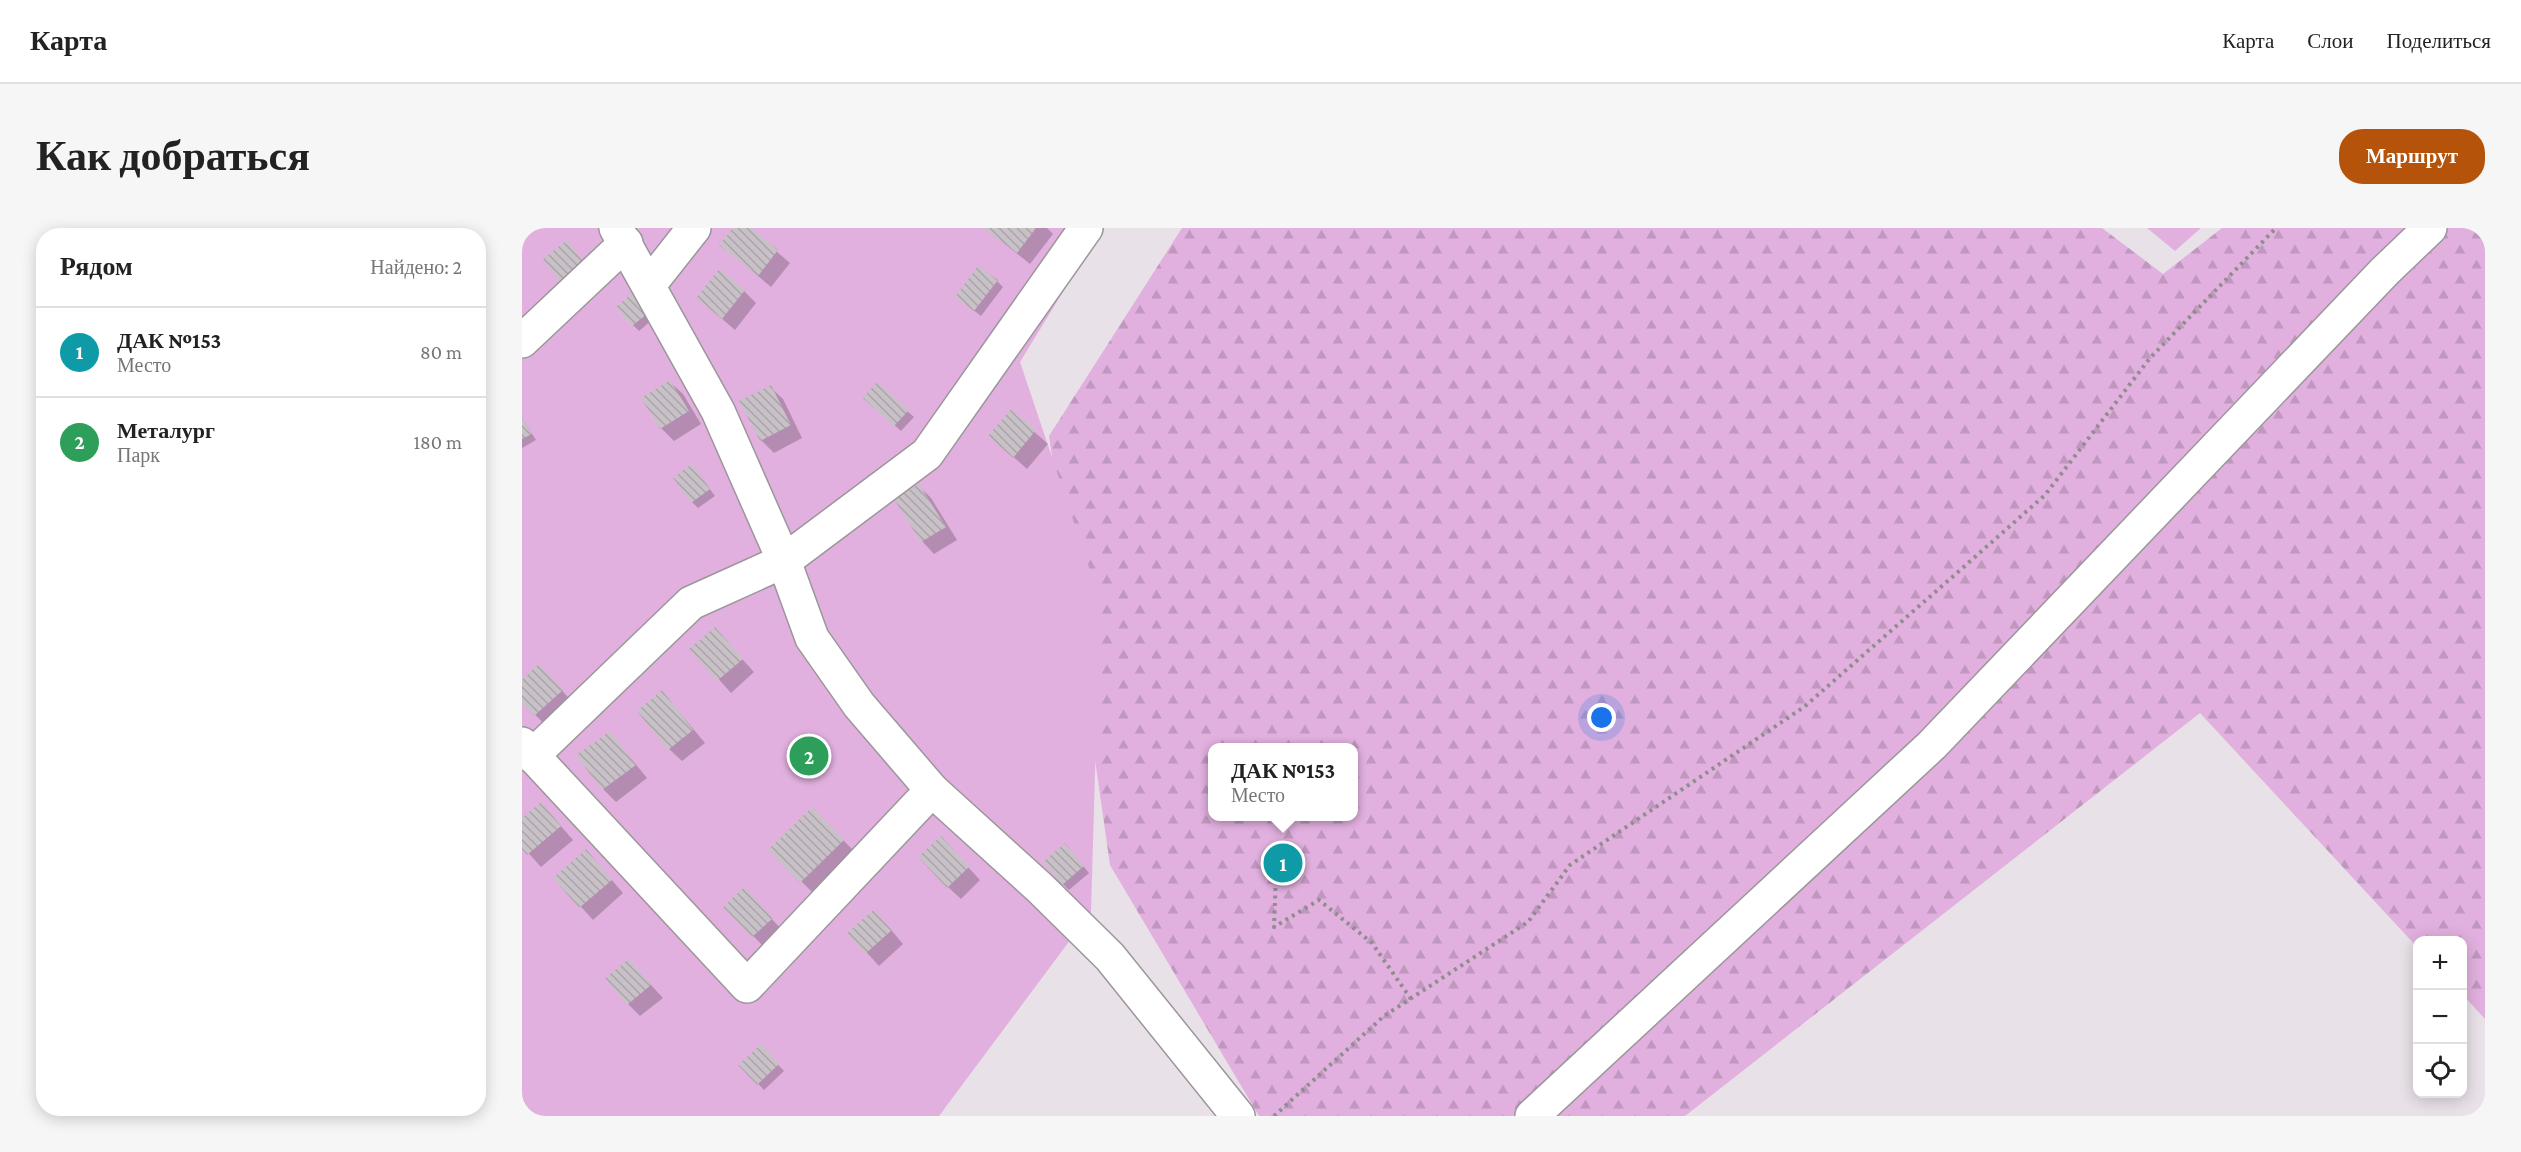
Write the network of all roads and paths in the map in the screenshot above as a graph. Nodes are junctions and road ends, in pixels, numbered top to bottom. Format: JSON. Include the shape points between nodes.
{"nodes":[{"id":1,"x":694,"y":228,"type":"edge"},
{"id":2,"x":1086,"y":228,"type":"edge"},
{"id":3,"x":2276,"y":228,"type":"edge"},
{"id":4,"x":2430,"y":228,"type":"edge"},
{"id":5,"x":621,"y":236,"type":"edge"},
{"id":6,"x":649,"y":285,"type":"junction"},
{"id":7,"x":522,"y":341,"type":"edge"},
{"id":8,"x":784,"y":561,"type":"junction"},
{"id":9,"x":527,"y":750,"type":"edge"},
{"id":10,"x":932,"y":790,"type":"junction"},
{"id":11,"x":1276,"y":873,"type":"dead end"},
{"id":12,"x":1411,"y":999,"type":"junction"},
{"id":13,"x":1238,"y":1116,"type":"edge"},
{"id":14,"x":1274,"y":1116,"type":"edge"},
{"id":15,"x":1532,"y":1116,"type":"edge"}],
"edges":[{"from":1,"to":6,"type":"street"},
{"from":2,"to":8,"type":"street","via":[[927,454]]},
{"from":3,"to":12,"type":"path","via":[[2150,358],[2045,495],[1804,706],[1570,865],[1528,922]]},
{"from":4,"to":15,"type":"street","via":[[1932,745]]},
{"from":5,"to":6,"type":"street"},
{"from":5,"to":7,"type":"street"},
{"from":6,"to":8,"type":"street","via":[[718,411]]},
{"from":8,"to":9,"type":"street","via":[[691,603]]},
{"from":8,"to":10,"type":"street","via":[[812,638],[859,705]]},
{"from":9,"to":10,"type":"street","via":[[747,986]]},
{"from":10,"to":13,"type":"street","via":[[1110,957]]},
{"from":11,"to":12,"type":"path","via":[[1274,927],[1319,900],[1372,943]]},
{"from":12,"to":14,"type":"path","via":[[1384,1016]]}]}
